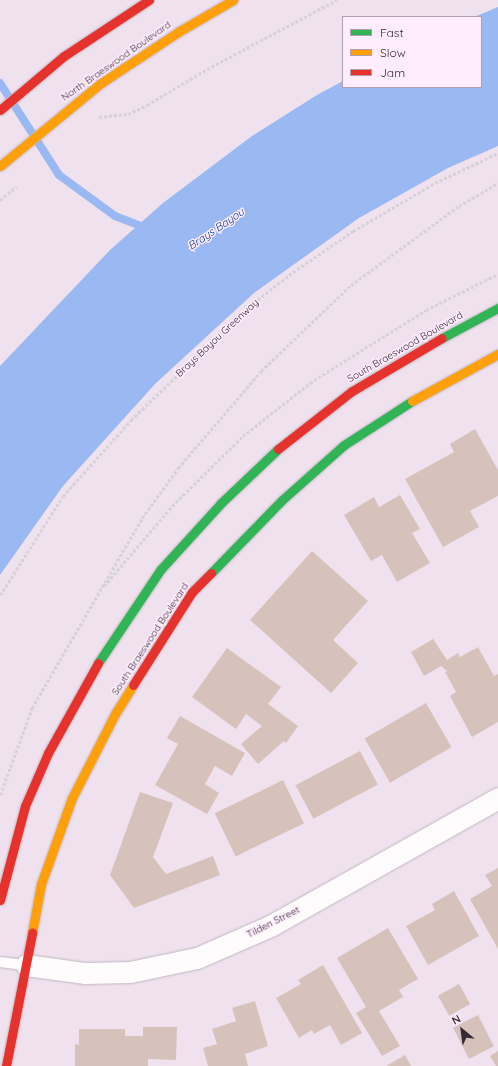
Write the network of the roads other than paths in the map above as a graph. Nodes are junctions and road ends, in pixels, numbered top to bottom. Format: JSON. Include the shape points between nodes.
{"nodes":[{"id":1,"x":149,"y":0,"type":"edge"},
{"id":2,"x":233,"y":0,"type":"edge"},
{"id":3,"x":0,"y":110,"type":"edge"},
{"id":4,"x":0,"y":166,"type":"edge"},
{"id":5,"x":498,"y":308,"type":"edge"},
{"id":6,"x":498,"y":354,"type":"edge"},
{"id":7,"x":498,"y":798,"type":"edge"},
{"id":8,"x":0,"y":900,"type":"edge"},
{"id":9,"x":0,"y":962,"type":"edge"},
{"id":10,"x":26,"y":965,"type":"junction"},
{"id":11,"x":6,"y":1066,"type":"edge"}],
"edges":[{"from":1,"to":3,"type":"main road","via":[[64,56]]},
{"from":2,"to":4,"type":"main road","name":"North Braeswood Boulevard","via":[[171,36],[61,113]]},
{"from":5,"to":8,"type":"main road","name":"South Braeswood Boulevard","via":[[414,352],[352,391],[284,443],[221,503],[161,569],[104,652],[48,753],[26,806]]},
{"from":6,"to":10,"type":"main road","name":"South Braeswood Boulevard","via":[[406,404],[344,445],[282,500],[192,592],[114,714],[72,798],[41,884]]},
{"from":7,"to":10,"type":"street","name":"Tilden Street","via":[[272,925],[197,958],[130,972],[85,973]]},
{"from":9,"to":10,"type":"lane"},
{"from":10,"to":11,"type":"main road","name":"South Braeswood Boulevard"}]}
